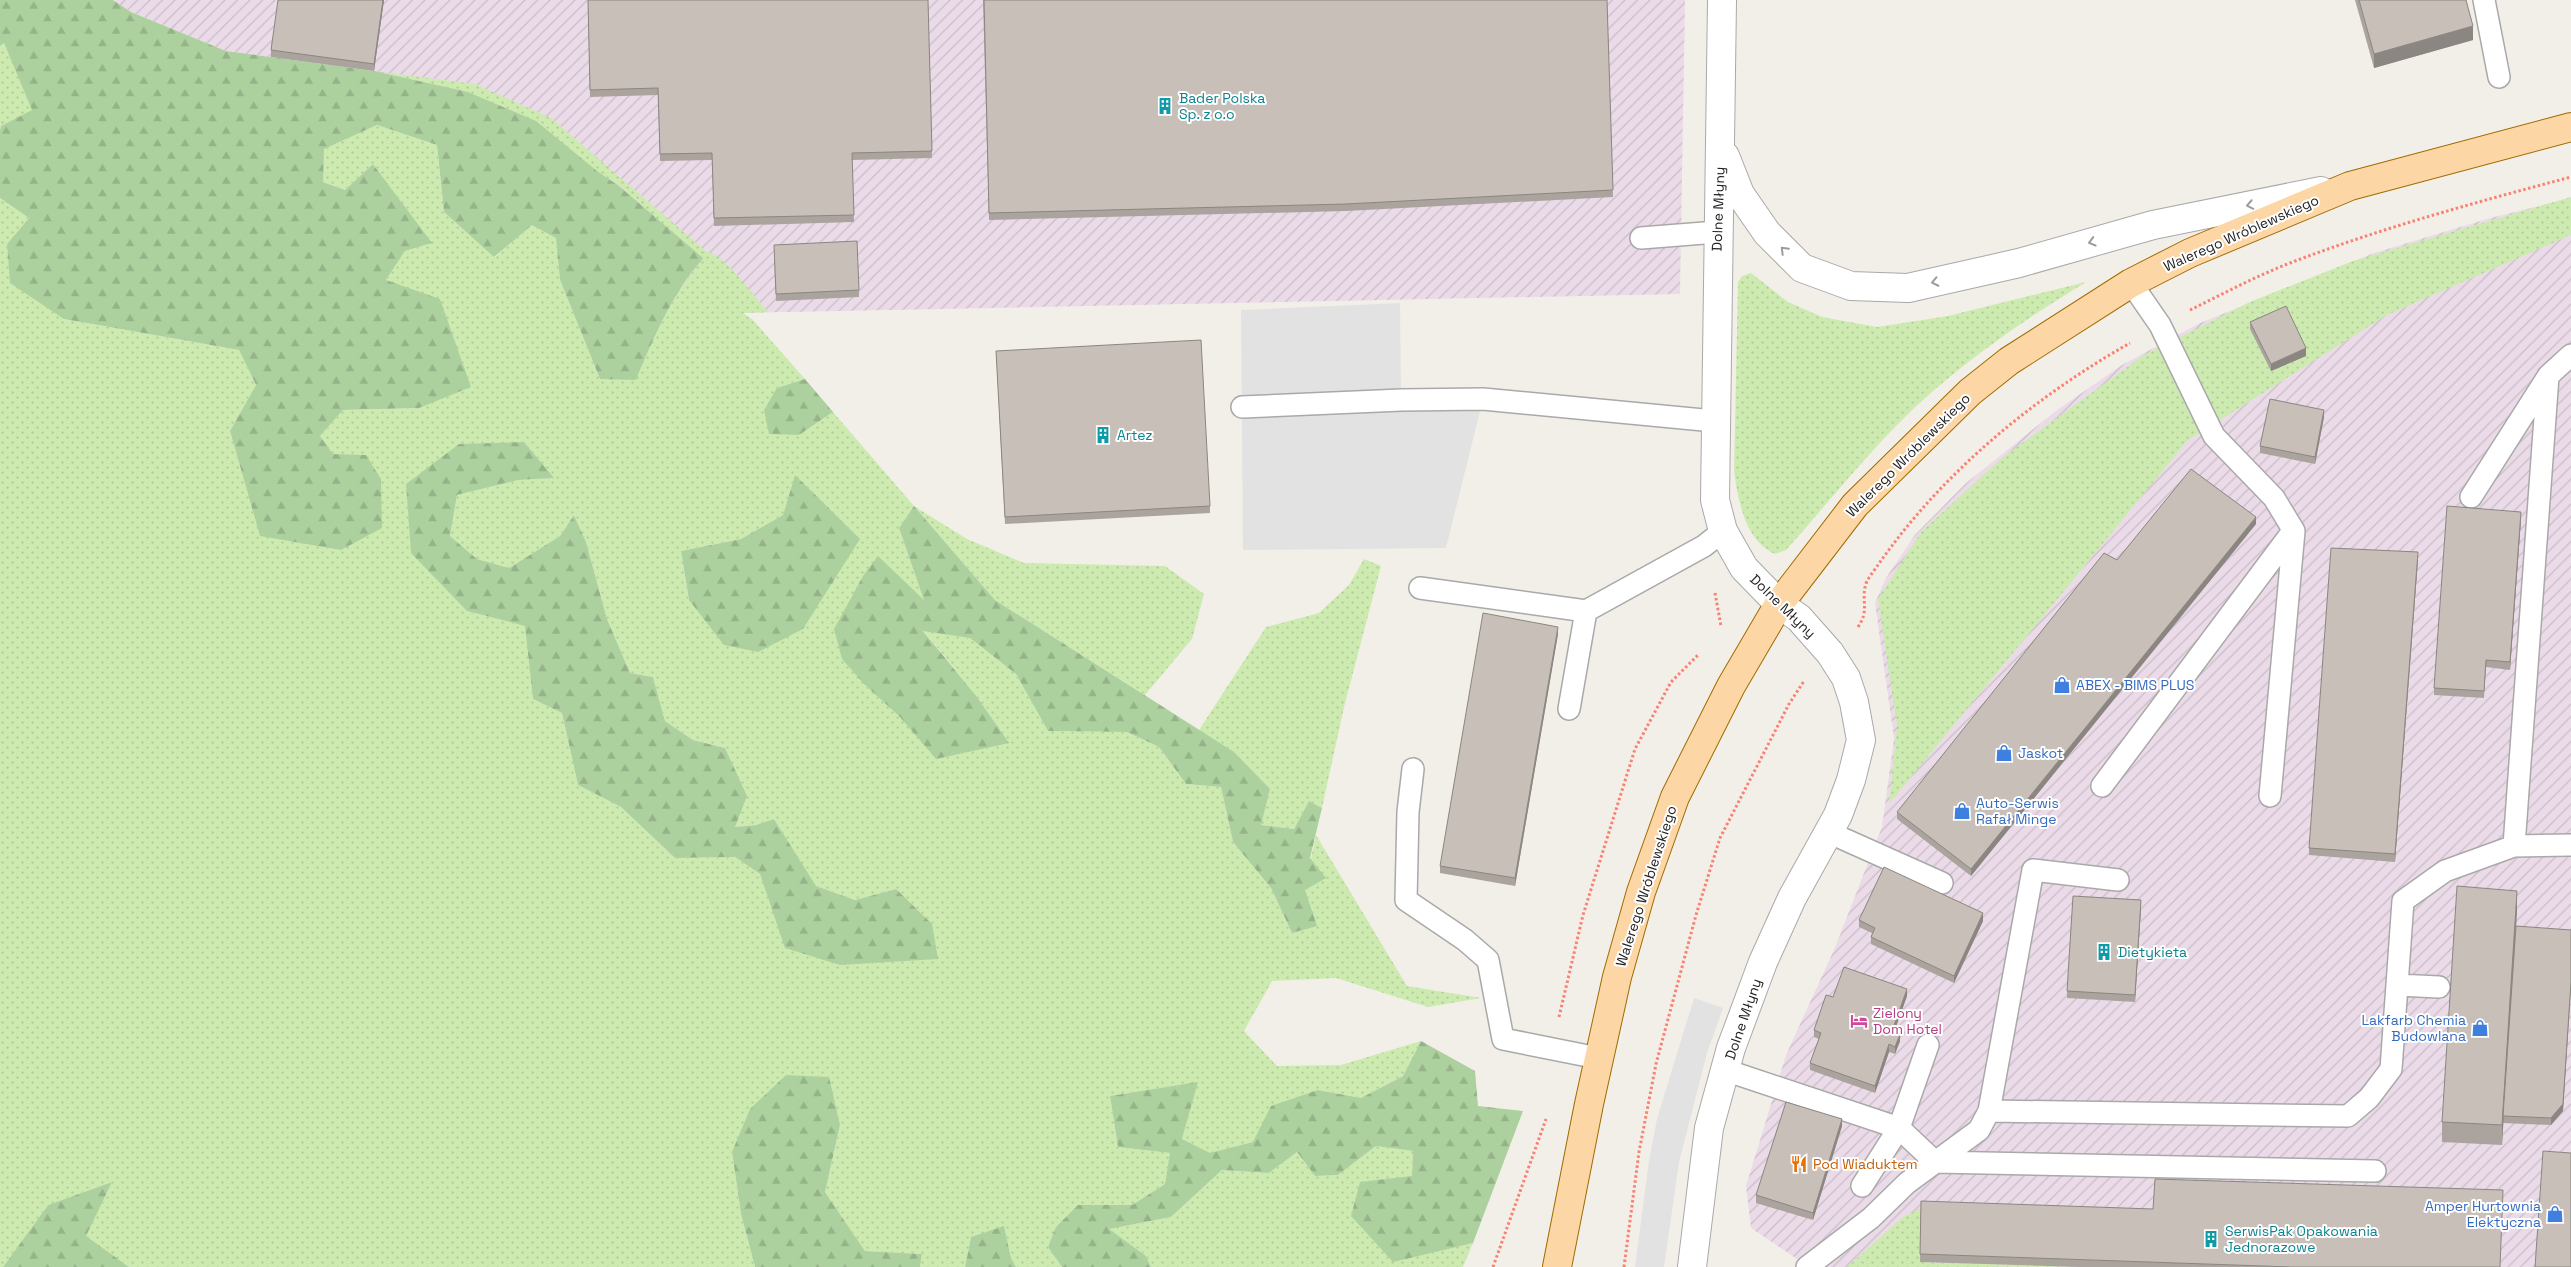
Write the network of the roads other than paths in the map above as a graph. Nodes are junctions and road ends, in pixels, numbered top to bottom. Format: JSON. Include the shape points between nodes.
{"nodes":[{"id":1,"x":1722,"y":0,"type":"edge"},
{"id":2,"x":2484,"y":0,"type":"edge"},
{"id":3,"x":2499,"y":77,"type":"dead end"},
{"id":4,"x":2571,"y":127,"type":"edge"},
{"id":5,"x":1720,"y":144,"type":"junction"},
{"id":6,"x":2350,"y":186,"type":"junction"},
{"id":7,"x":1718,"y":232,"type":"junction"},
{"id":8,"x":1641,"y":238,"type":"dead end"},
{"id":9,"x":2131,"y":283,"type":"junction"},
{"id":10,"x":2571,"y":355,"type":"edge"},
{"id":11,"x":2548,"y":376,"type":"junction"},
{"id":12,"x":1242,"y":407,"type":"dead end"},
{"id":13,"x":1714,"y":421,"type":"junction"},
{"id":14,"x":2471,"y":497,"type":"dead end"},
{"id":15,"x":1723,"y":531,"type":"junction"},
{"id":16,"x":2294,"y":531,"type":"junction"},
{"id":17,"x":1420,"y":588,"type":"dead end"},
{"id":18,"x":1779,"y":604,"type":"junction"},
{"id":19,"x":1586,"y":611,"type":"junction"},
{"id":20,"x":1569,"y":710,"type":"dead end"},
{"id":21,"x":1413,"y":769,"type":"dead end"},
{"id":22,"x":2102,"y":786,"type":"dead end"},
{"id":23,"x":2270,"y":796,"type":"dead end"},
{"id":24,"x":1828,"y":832,"type":"junction"},
{"id":25,"x":2571,"y":845,"type":"edge"},
{"id":26,"x":2514,"y":846,"type":"junction"},
{"id":27,"x":2118,"y":880,"type":"dead end"},
{"id":28,"x":1942,"y":883,"type":"dead end"},
{"id":29,"x":2397,"y":985,"type":"junction"},
{"id":30,"x":2439,"y":987,"type":"dead end"},
{"id":31,"x":1928,"y":1044,"type":"dead end"},
{"id":32,"x":1598,"y":1058,"type":"junction"},
{"id":33,"x":1725,"y":1070,"type":"junction"},
{"id":34,"x":1990,"y":1110,"type":"junction"},
{"id":35,"x":1899,"y":1128,"type":"junction"},
{"id":36,"x":1935,"y":1162,"type":"junction"},
{"id":37,"x":2375,"y":1171,"type":"dead end"},
{"id":38,"x":1862,"y":1186,"type":"dead end"},
{"id":39,"x":1558,"y":1267,"type":"edge"},
{"id":40,"x":1692,"y":1267,"type":"edge"},
{"id":41,"x":1807,"y":1267,"type":"edge"}],
"edges":[{"from":1,"to":5,"type":"street","name":"Dolne Młyny"},
{"from":2,"to":3,"type":"lane"},
{"from":4,"to":6,"type":"main road","name":"Walerego Wróblewskiego"},
{"from":6,"to":5,"type":"street","one_way":true,"via":[[2153,225],[2019,263],[1908,288],[1851,286],[1802,268],[1766,233],[1740,194]]},
{"from":5,"to":7,"type":"street","name":"Dolne Młyny"},
{"from":6,"to":9,"type":"main road","name":"Walerego Wróblewskiego","via":[[2190,252]]},
{"from":7,"to":8,"type":"lane"},
{"from":7,"to":13,"type":"street","name":"Dolne Młyny"},
{"from":9,"to":16,"type":"lane","via":[[2160,325],[2214,436],[2274,498]]},
{"from":9,"to":18,"type":"main road","name":"Walerego Wróblewskiego","via":[[2009,361],[1970,392],[1855,505]]},
{"from":10,"to":11,"type":"lane"},
{"from":11,"to":14,"type":"lane"},
{"from":11,"to":26,"type":"lane"},
{"from":12,"to":13,"type":"lane","via":[[1483,399]]},
{"from":13,"to":15,"type":"street","name":"Dolne Młyny","via":[[1714,500]]},
{"from":15,"to":18,"type":"street","name":"Dolne Młyny","via":[[1744,568]]},
{"from":15,"to":19,"type":"lane","via":[[1694,551]]},
{"from":16,"to":22,"type":"lane"},
{"from":16,"to":23,"type":"lane"},
{"from":17,"to":19,"type":"lane"},
{"from":18,"to":24,"type":"street","name":"Dolne Młyny","via":[[1799,618],[1830,654],[1846,678],[1854,702],[1861,740],[1851,780]]},
{"from":18,"to":32,"type":"main road","name":"Walerego Wróblewskiego","via":[[1734,680],[1674,797],[1633,920]]},
{"from":19,"to":20,"type":"lane"},
{"from":21,"to":32,"type":"lane","via":[[1408,812],[1406,900],[1465,940],[1488,960],[1503,1039]]},
{"from":24,"to":28,"type":"lane"},
{"from":24,"to":33,"type":"street","name":"Dolne Młyny","via":[[1792,898],[1763,962]]},
{"from":25,"to":26,"type":"lane"},
{"from":26,"to":29,"type":"lane","via":[[2445,871],[2403,902]]},
{"from":27,"to":34,"type":"lane","via":[[2033,870]]},
{"from":29,"to":30,"type":"lane"},
{"from":29,"to":34,"type":"lane","via":[[2391,1069],[2370,1098],[2348,1116]]},
{"from":31,"to":35,"type":"lane"},
{"from":32,"to":39,"type":"main road","name":"Walerego Wróblewskiego"},
{"from":33,"to":35,"type":"lane"},
{"from":33,"to":40,"type":"street","name":"Dolne Młyny","via":[[1709,1128]]},
{"from":34,"to":36,"type":"lane","via":[[1979,1130]]},
{"from":35,"to":36,"type":"lane"},
{"from":35,"to":38,"type":"lane"},
{"from":36,"to":37,"type":"lane"},
{"from":36,"to":41,"type":"lane","via":[[1907,1183],[1871,1218]]}]}
